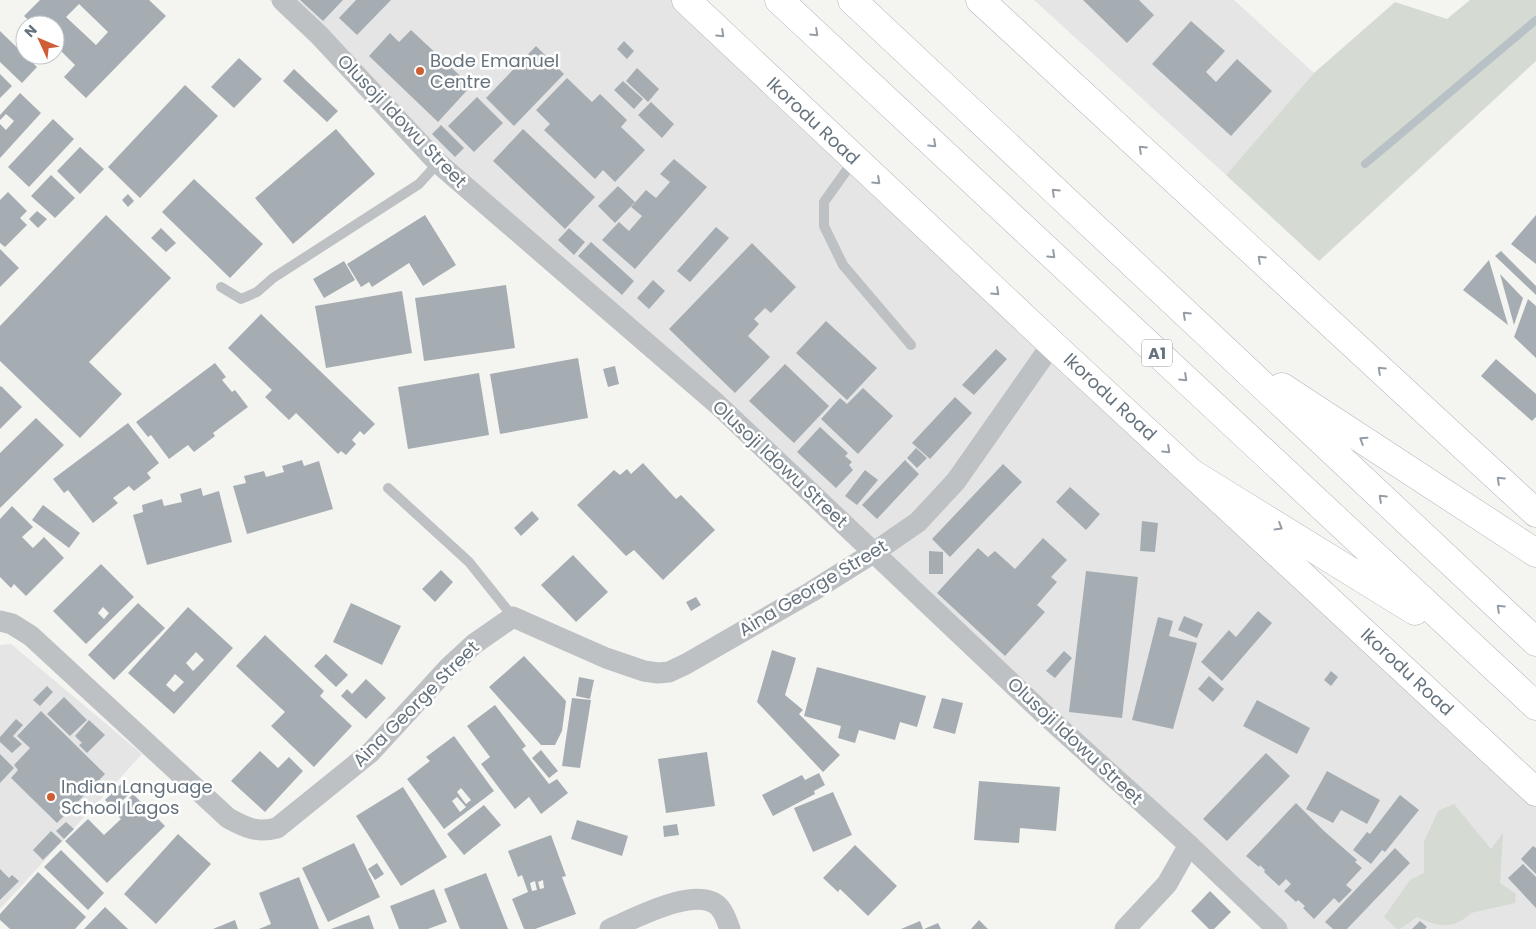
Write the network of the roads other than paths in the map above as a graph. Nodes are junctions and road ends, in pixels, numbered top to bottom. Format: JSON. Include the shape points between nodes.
{"nodes":[{"id":1,"x":282,"y":0,"type":"edge"},
{"id":2,"x":686,"y":0,"type":"edge"},
{"id":3,"x":779,"y":0,"type":"edge"},
{"id":4,"x":852,"y":0,"type":"edge"},
{"id":5,"x":980,"y":0,"type":"edge"},
{"id":6,"x":854,"y":160,"type":"junction"},
{"id":7,"x":438,"y":163,"type":"junction"},
{"id":8,"x":221,"y":287,"type":"dead end"},
{"id":9,"x":1052,"y":344,"type":"junction"},
{"id":10,"x":911,"y":346,"type":"dead end"},
{"id":11,"x":1219,"y":346,"type":"junction"},
{"id":12,"x":1193,"y":474,"type":"junction"},
{"id":13,"x":388,"y":488,"type":"dead end"},
{"id":14,"x":1536,"y":513,"type":"edge"},
{"id":15,"x":873,"y":553,"type":"junction"},
{"id":16,"x":1536,"y":553,"type":"edge"},
{"id":17,"x":513,"y":617,"type":"junction"},
{"id":18,"x":0,"y":621,"type":"edge"},
{"id":19,"x":1466,"y":642,"type":"junction"},
{"id":20,"x":1536,"y":642,"type":"edge"},
{"id":21,"x":1536,"y":706,"type":"edge"},
{"id":22,"x":1536,"y":792,"type":"edge"},
{"id":23,"x":1189,"y":846,"type":"junction"},
{"id":24,"x":610,"y":929,"type":"edge"},
{"id":25,"x":730,"y":929,"type":"edge"},
{"id":26,"x":1125,"y":929,"type":"edge"},
{"id":27,"x":1277,"y":929,"type":"edge"}],
"edges":[{"from":1,"to":7,"type":"street","name":"Olusoji Idowu Street","via":[[319,35]]},
{"from":2,"to":6,"type":"main road","name":"Ikorodu Road","one_way":true},
{"from":3,"to":19,"type":"main road","number":"A1","one_way":true},
{"from":11,"to":4,"type":"main road","one_way":true},
{"from":14,"to":5,"type":"main road","one_way":true},
{"from":6,"to":9,"type":"main road","name":"Ikorodu Road","one_way":true},
{"from":6,"to":10,"type":"lane","via":[[824,202],[824,226],[843,265]]},
{"from":7,"to":8,"type":"lane","via":[[419,184],[273,278],[257,292],[241,299]]},
{"from":7,"to":15,"type":"street","name":"Olusoji Idowu Street","via":[[716,403]]},
{"from":9,"to":12,"type":"main road","name":"Ikorodu Road","one_way":true},
{"from":9,"to":15,"type":"street","name":"Aina George Street","via":[[950,488],[918,522]]},
{"from":16,"to":11,"type":"main road","one_way":true},
{"from":20,"to":11,"type":"main road","one_way":true},
{"from":12,"to":19,"type":"main road","one_way":true},
{"from":12,"to":22,"type":"main road","name":"Ikorodu Road"},
{"from":13,"to":17,"type":"lane","via":[[469,562]]},
{"from":15,"to":17,"type":"street","name":"Aina George Street","via":[[669,672],[644,671],[606,658]]},
{"from":15,"to":23,"type":"street","name":"Olusoji Idowu Street"},
{"from":17,"to":18,"type":"street","name":"Aina George Street","via":[[474,644],[448,668],[371,752],[277,828],[263,831],[244,827],[228,818],[31,636],[12,624]]},
{"from":19,"to":21,"type":"main road","number":"A1"},
{"from":23,"to":26,"type":"street","via":[[1167,884]]},
{"from":23,"to":27,"type":"street","name":"Olusoji Idowu Street"},
{"from":24,"to":25,"type":"street","via":[[677,901],[691,899],[711,901],[720,907]]}]}
